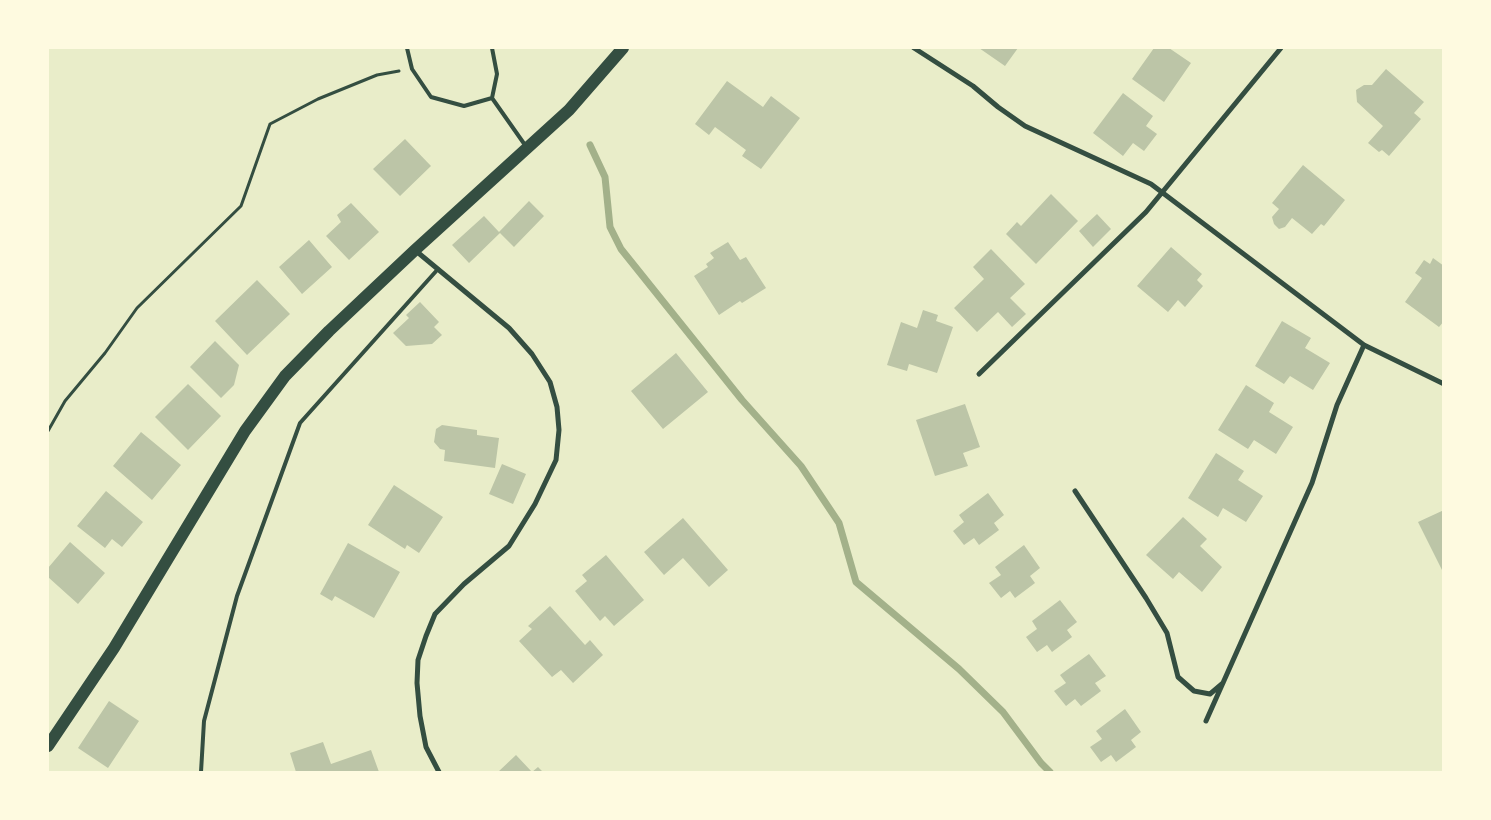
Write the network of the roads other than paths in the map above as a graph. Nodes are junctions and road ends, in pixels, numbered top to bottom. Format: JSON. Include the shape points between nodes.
{"nodes":[{"id":1,"x":407,"y":48,"type":"edge"},
{"id":2,"x":492,"y":48,"type":"edge"},
{"id":3,"x":623,"y":48,"type":"edge"},
{"id":4,"x":914,"y":48,"type":"edge"},
{"id":5,"x":1281,"y":48,"type":"edge"},
{"id":6,"x":492,"y":98,"type":"junction"},
{"id":7,"x":528,"y":149,"type":"junction"},
{"id":8,"x":1162,"y":192,"type":"junction"},
{"id":9,"x":415,"y":250,"type":"junction"},
{"id":10,"x":438,"y":269,"type":"junction"},
{"id":11,"x":1364,"y":345,"type":"junction"},
{"id":12,"x":979,"y":374,"type":"dead end"},
{"id":13,"x":1444,"y":384,"type":"edge"},
{"id":14,"x":1075,"y":492,"type":"dead end"},
{"id":15,"x":1225,"y":681,"type":"junction"},
{"id":16,"x":1206,"y":721,"type":"dead end"},
{"id":17,"x":48,"y":746,"type":"edge"},
{"id":18,"x":202,"y":772,"type":"edge"},
{"id":19,"x":439,"y":772,"type":"edge"}],
"edges":[{"from":1,"to":6,"type":"lane","via":[[412,69],[431,97],[464,106]]},
{"from":2,"to":6,"type":"lane","via":[[498,74]]},
{"from":3,"to":7,"type":"main road","via":[[570,110]]},
{"from":4,"to":8,"type":"street","via":[[1026,126]]},
{"from":5,"to":8,"type":"street"},
{"from":6,"to":7,"type":"lane"},
{"from":7,"to":9,"type":"main road"},
{"from":8,"to":11,"type":"street"},
{"from":8,"to":12,"type":"street","via":[[1140,219]]},
{"from":9,"to":10,"type":"street"},
{"from":9,"to":17,"type":"main road","via":[[285,376],[245,431],[114,648]]},
{"from":10,"to":18,"type":"lane","via":[[300,423],[237,596],[204,721]]},
{"from":10,"to":19,"type":"street","via":[[509,328],[532,354],[550,382],[558,407],[559,430],[556,460],[535,504],[509,546],[435,614],[426,636],[418,660],[420,716],[426,747]]},
{"from":11,"to":13,"type":"street"},
{"from":11,"to":15,"type":"street","via":[[1337,405],[1312,483]]},
{"from":14,"to":15,"type":"street","via":[[1167,633],[1178,677],[1194,690],[1210,694]]},
{"from":15,"to":16,"type":"street"}]}
